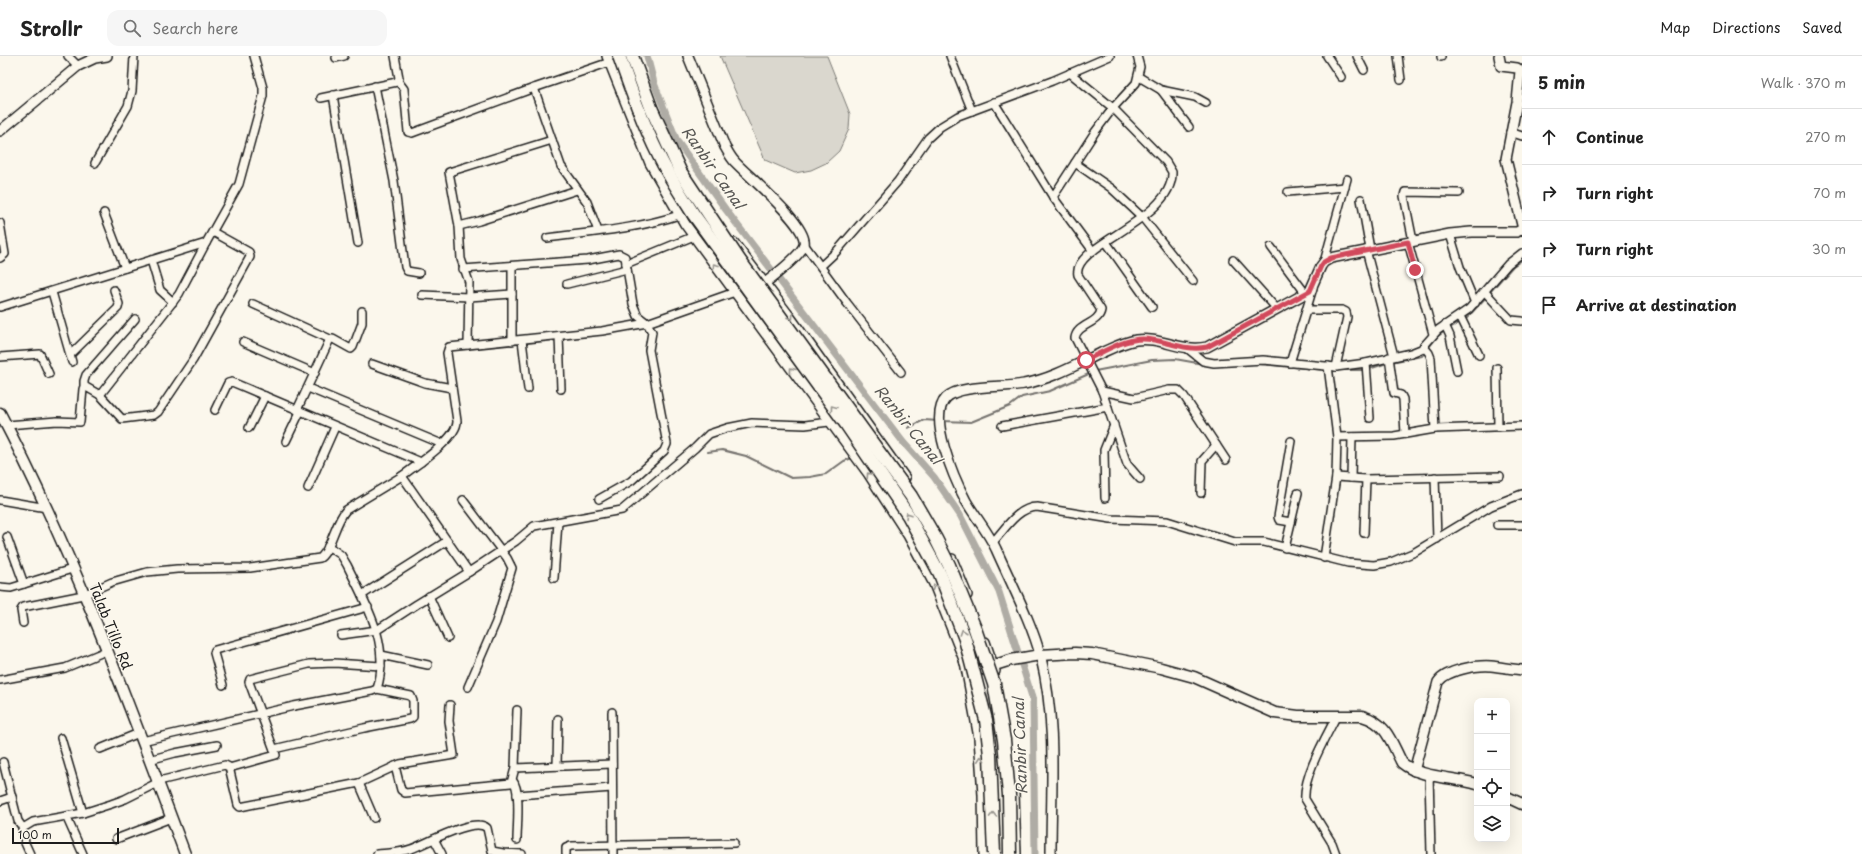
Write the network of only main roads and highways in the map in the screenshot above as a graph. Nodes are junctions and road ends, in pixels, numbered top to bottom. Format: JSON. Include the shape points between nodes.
{"nodes":[{"id":1,"x":632,"y":56,"type":"edge"},
{"id":2,"x":612,"y":58,"type":"edge"},
{"id":3,"x":0,"y":413,"type":"edge"},
{"id":4,"x":965,"y":662,"type":"road end"},
{"id":5,"x":1474,"y":783,"type":"edge"},
{"id":6,"x":1510,"y":798,"type":"edge"},
{"id":7,"x":1522,"y":804,"type":"edge"},
{"id":8,"x":184,"y":854,"type":"edge"},
{"id":9,"x":994,"y":854,"type":"edge"},
{"id":10,"x":1010,"y":854,"type":"edge"}],
"edges":[{"from":1,"to":10,"type":"highway","bridge":true,"via":[[654,116],[680,170],[740,261],[911,496],[949,565],[994,684],[1004,740],[1009,795]]},
{"from":9,"to":2,"type":"highway","one_way":true,"bridge":true,"via":[[986,720],[966,639],[940,574],[908,515],[846,424],[694,215],[659,156]]},
{"from":3,"to":8,"type":"main road","name":"Talab Tillo Rd","via":[[46,508],[83,595]]},
{"from":4,"to":5,"type":"main road","via":[[974,670],[979,670],[1011,660],[1075,653],[1161,668],[1205,681],[1275,713],[1298,716],[1362,716],[1377,721],[1386,732],[1402,763],[1414,771]]},
{"from":6,"to":7,"type":"main road"}]}
